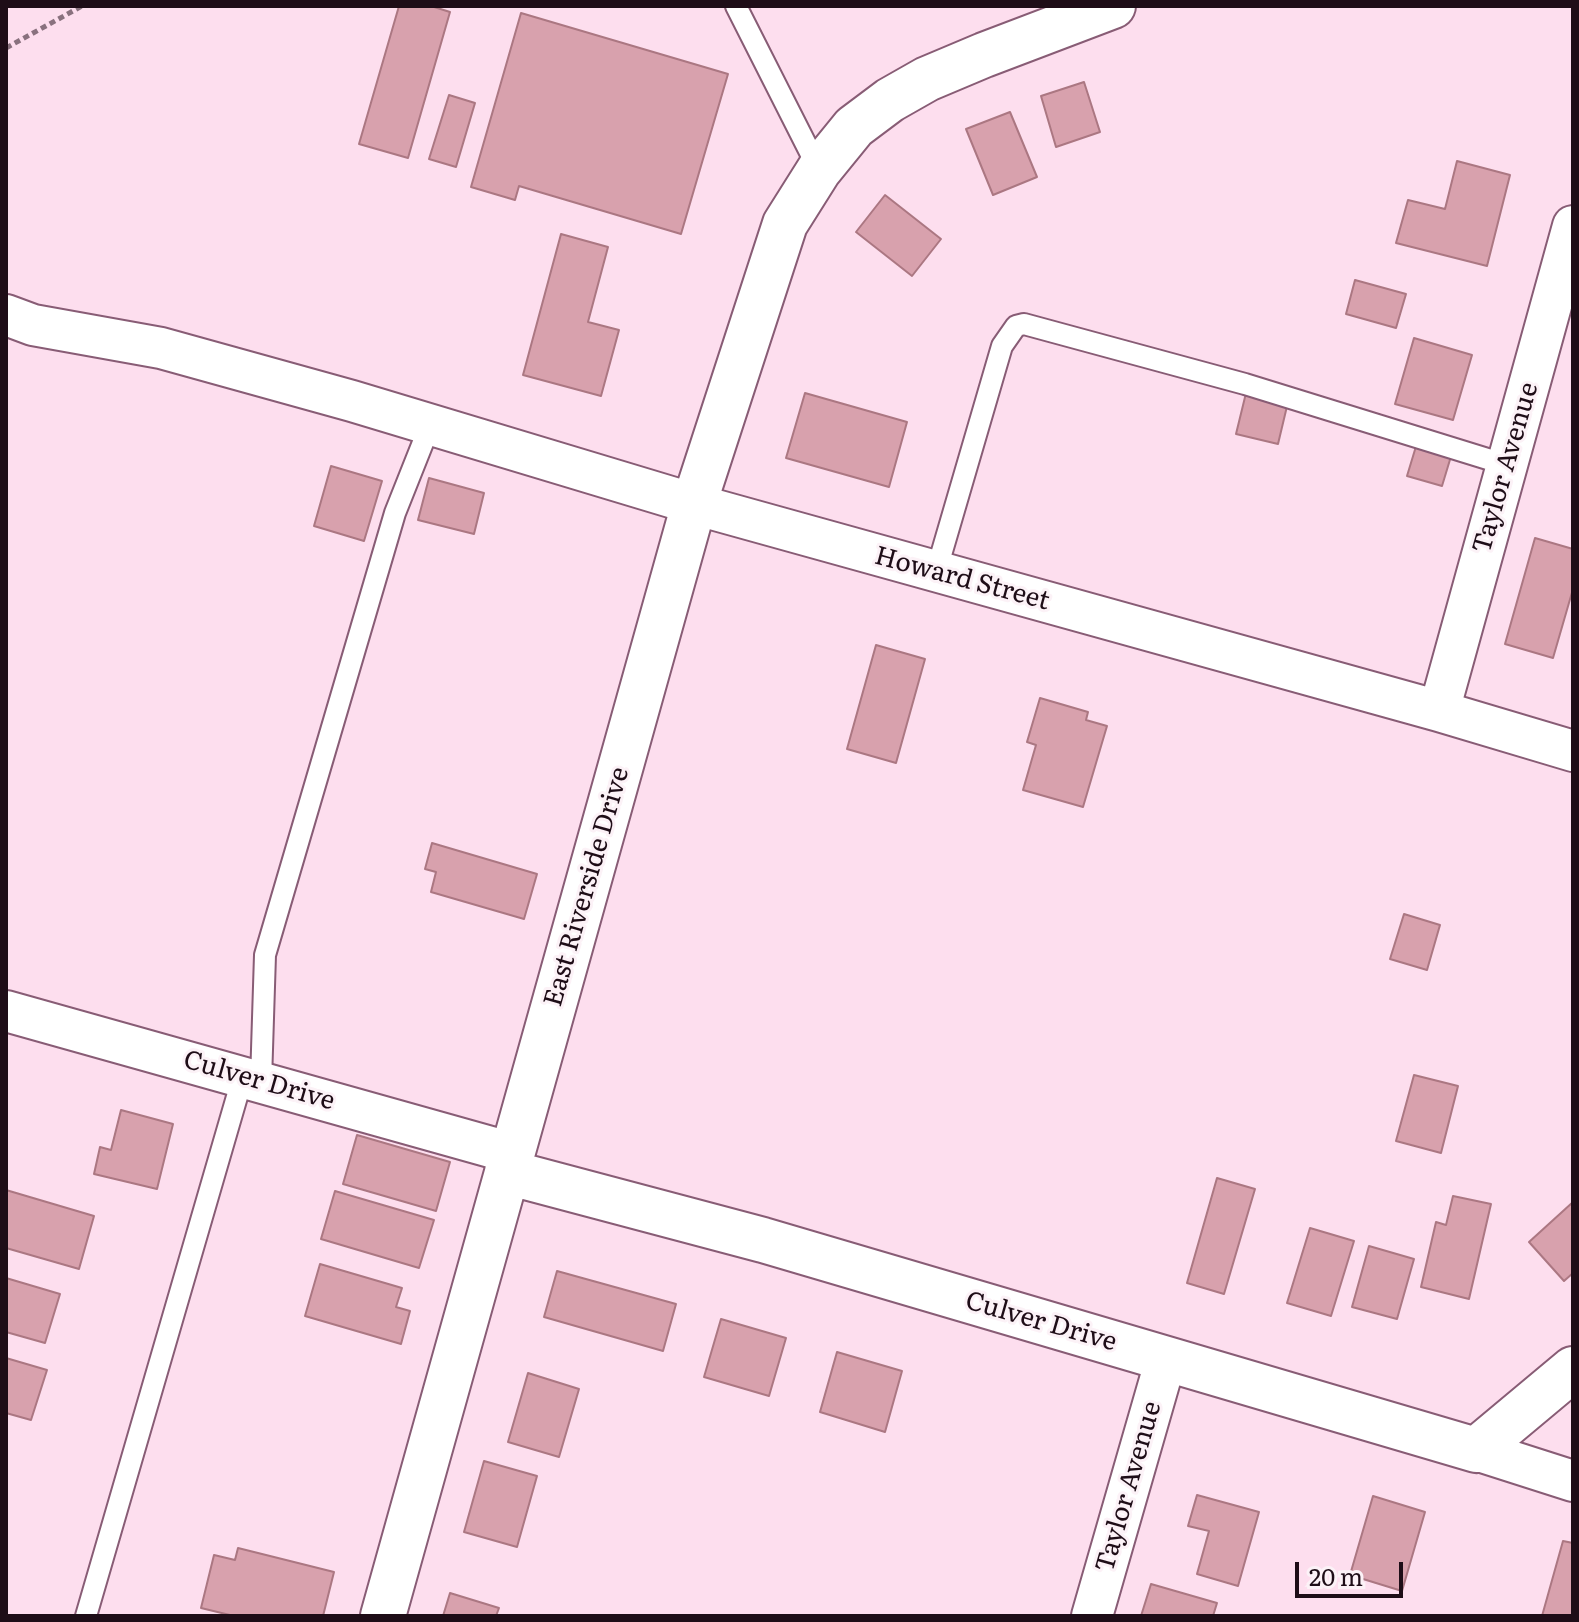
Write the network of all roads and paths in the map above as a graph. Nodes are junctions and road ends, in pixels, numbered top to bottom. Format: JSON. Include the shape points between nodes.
{"nodes":[{"id":1,"x":82,"y":6,"type":"edge"},
{"id":2,"x":736,"y":6,"type":"edge"},
{"id":3,"x":1113,"y":6,"type":"edge"},
{"id":4,"x":6,"y":48,"type":"edge"},
{"id":5,"x":819,"y":170,"type":"junction"},
{"id":6,"x":1573,"y":226,"type":"edge"},
{"id":7,"x":1566,"y":280,"type":"edge"},
{"id":8,"x":6,"y":315,"type":"edge"},
{"id":9,"x":430,"y":425,"type":"junction"},
{"id":10,"x":1507,"y":465,"type":"junction"},
{"id":11,"x":694,"y":504,"type":"junction"},
{"id":12,"x":936,"y":572,"type":"junction"},
{"id":13,"x":1439,"y":711,"type":"junction"},
{"id":14,"x":1573,"y":751,"type":"edge"},
{"id":15,"x":6,"y":1011,"type":"edge"},
{"id":16,"x":252,"y":1079,"type":"junction"},
{"id":17,"x":510,"y":1162,"type":"junction"},
{"id":18,"x":1166,"y":1359,"type":"junction"},
{"id":19,"x":1573,"y":1369,"type":"edge"},
{"id":20,"x":1476,"y":1450,"type":"junction"},
{"id":21,"x":1573,"y":1481,"type":"edge"},
{"id":22,"x":86,"y":1616,"type":"edge"},
{"id":23,"x":383,"y":1616,"type":"edge"},
{"id":24,"x":1092,"y":1616,"type":"edge"}],
"edges":[{"from":1,"to":4,"type":"path"},
{"from":2,"to":5,"type":"lane"},
{"from":3,"to":5,"type":"street","name":"East Riverside Drive","via":[[927,79],[854,127]]},
{"from":5,"to":11,"type":"street","name":"East Riverside Drive","via":[[785,224]]},
{"from":6,"to":7,"type":"street","name":"Taylor Avenue"},
{"from":7,"to":10,"type":"street","name":"Taylor Avenue"},
{"from":8,"to":9,"type":"street","name":"Howard Street","via":[[33,325],[161,348]]},
{"from":9,"to":11,"type":"street","name":"Howard Street"},
{"from":9,"to":16,"type":"lane","via":[[395,513],[265,955]]},
{"from":10,"to":12,"type":"lane","via":[[1245,384],[1024,324],[1016,326],[1002,346]]},
{"from":10,"to":13,"type":"street","name":"Taylor Avenue"},
{"from":11,"to":12,"type":"street","name":"Howard Street"},
{"from":11,"to":17,"type":"street","name":"East Riverside Drive"},
{"from":12,"to":13,"type":"street","name":"Howard Street"},
{"from":13,"to":14,"type":"street","name":"Howard Street"},
{"from":15,"to":16,"type":"street","name":"Culver Drive"},
{"from":16,"to":17,"type":"street","name":"Culver Drive"},
{"from":16,"to":22,"type":"lane"},
{"from":17,"to":18,"type":"street","name":"Culver Drive"},
{"from":17,"to":23,"type":"street","name":"East Riverside Drive"},
{"from":18,"to":20,"type":"street","name":"Culver Drive"},
{"from":18,"to":24,"type":"street","name":"Taylor Avenue"},
{"from":19,"to":20,"type":"street"},
{"from":20,"to":21,"type":"street","name":"Culver Drive"}]}
